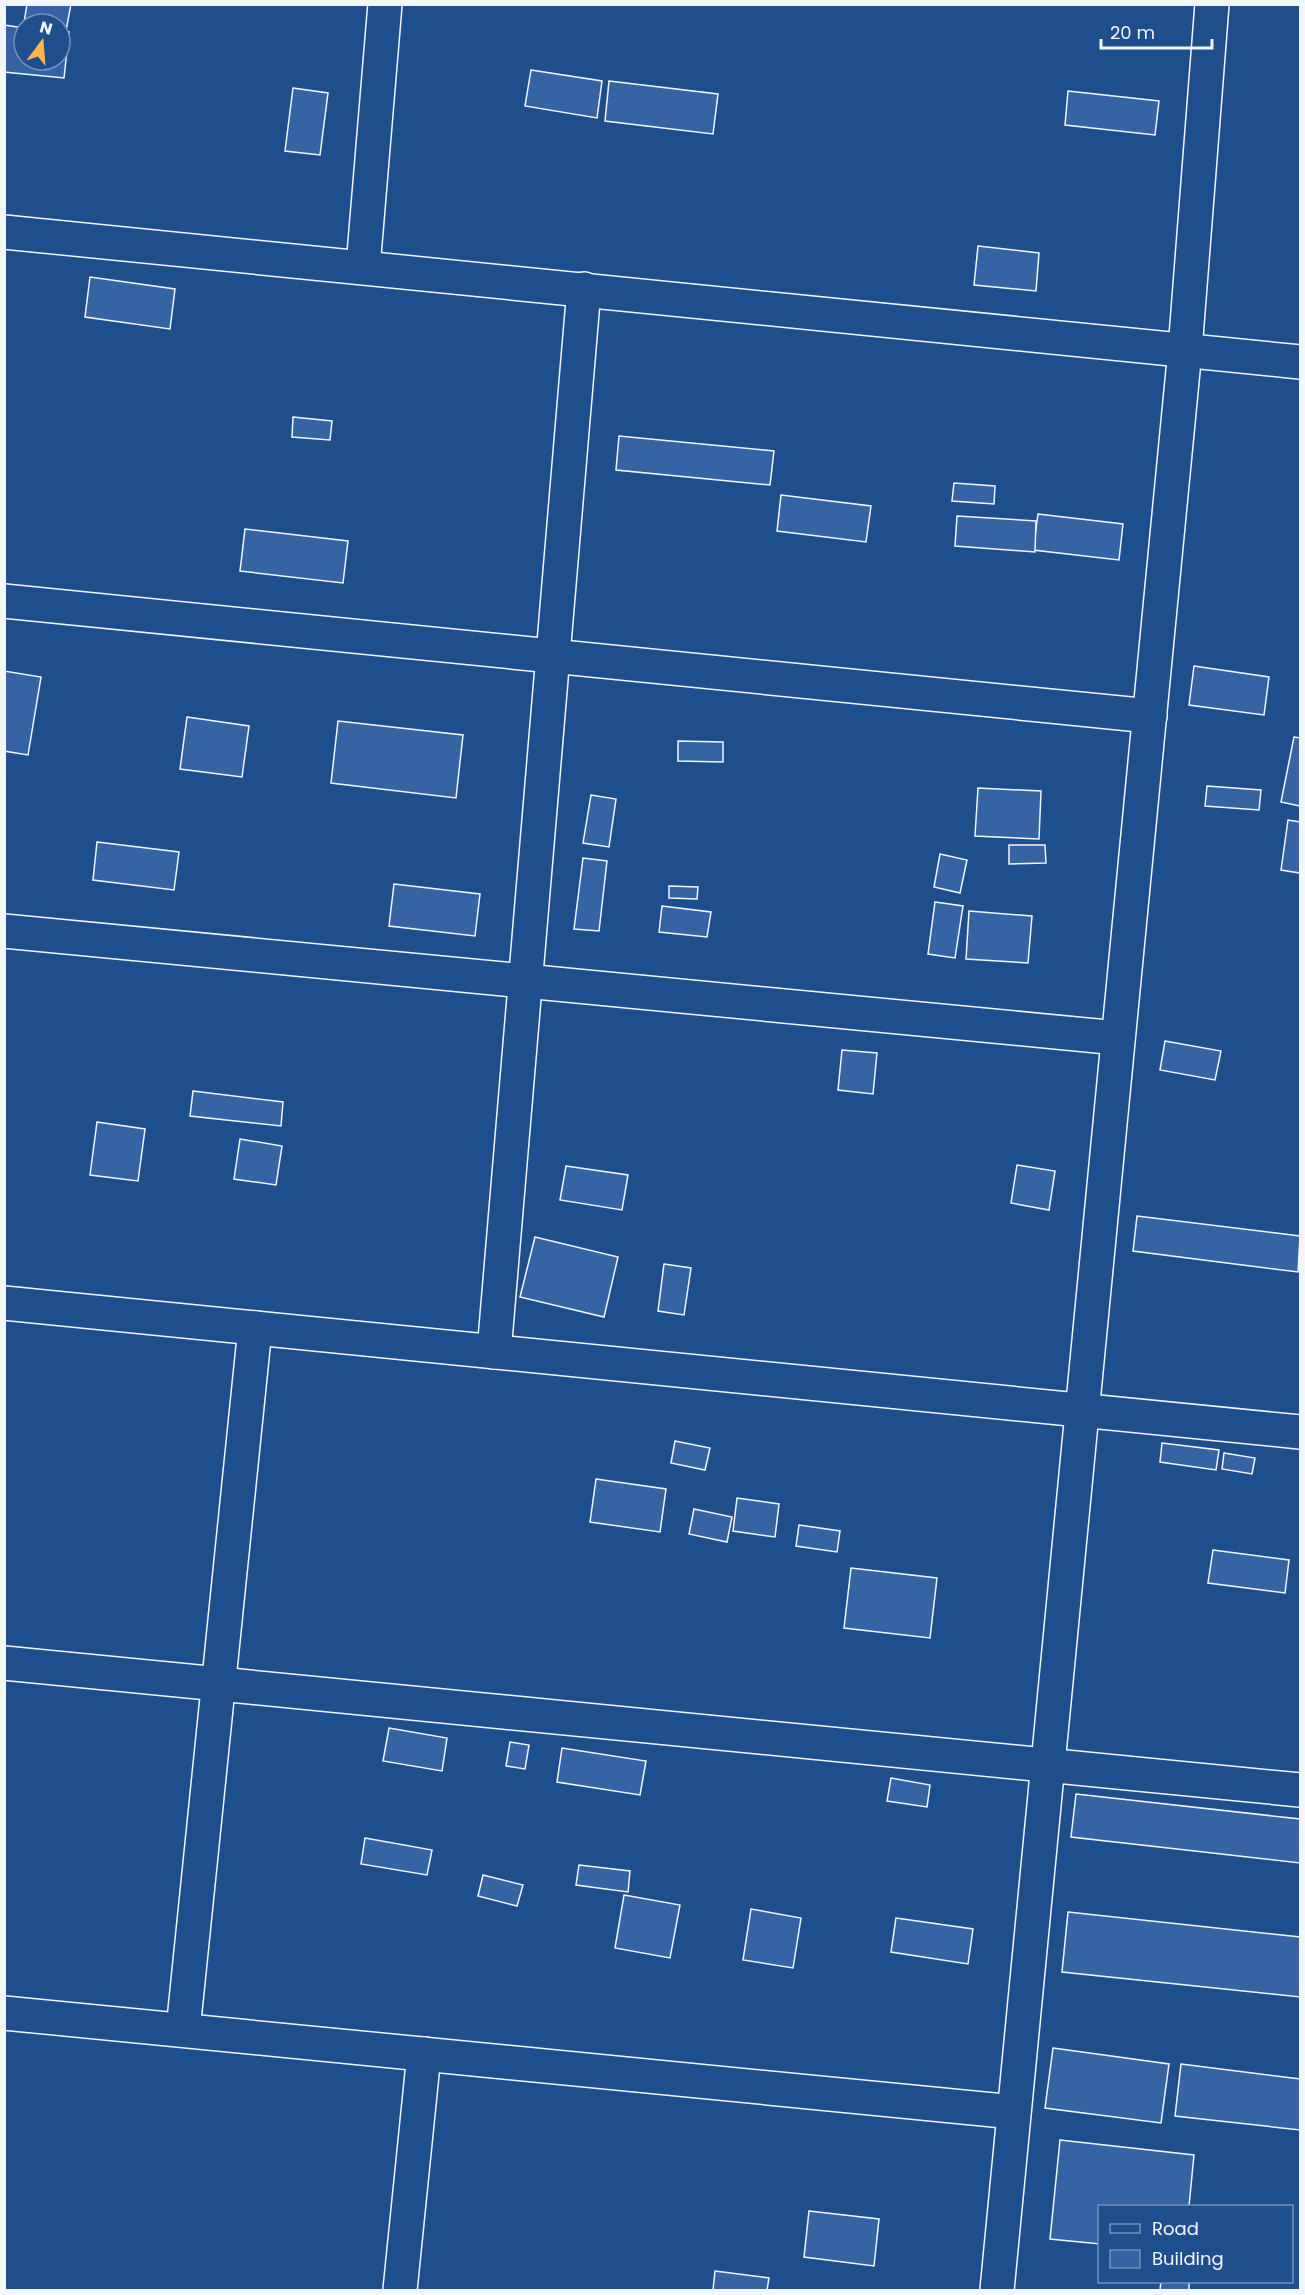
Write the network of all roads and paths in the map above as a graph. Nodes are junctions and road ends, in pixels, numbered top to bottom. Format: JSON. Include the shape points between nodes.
{"nodes":[{"id":1,"x":385,"y":4,"type":"edge"},
{"id":2,"x":1212,"y":4,"type":"edge"},
{"id":3,"x":4,"y":232,"type":"edge"},
{"id":4,"x":363,"y":267,"type":"junction"},
{"id":5,"x":584,"y":290,"type":"junction"},
{"id":6,"x":1185,"y":350,"type":"junction"},
{"id":7,"x":1300,"y":362,"type":"edge"},
{"id":8,"x":4,"y":601,"type":"edge"},
{"id":9,"x":554,"y":657,"type":"junction"},
{"id":10,"x":1150,"y":716,"type":"junction"},
{"id":11,"x":4,"y":931,"type":"edge"},
{"id":12,"x":525,"y":981,"type":"junction"},
{"id":13,"x":1118,"y":1038,"type":"junction"},
{"id":14,"x":4,"y":1303,"type":"edge"},
{"id":15,"x":255,"y":1328,"type":"junction"},
{"id":16,"x":494,"y":1352,"type":"junction"},
{"id":17,"x":1082,"y":1410,"type":"junction"},
{"id":18,"x":1300,"y":1432,"type":"edge"},
{"id":19,"x":4,"y":1663,"type":"edge"},
{"id":20,"x":219,"y":1684,"type":"junction"},
{"id":21,"x":1048,"y":1765,"type":"junction"},
{"id":22,"x":1300,"y":1790,"type":"edge"},
{"id":23,"x":4,"y":2013,"type":"edge"},
{"id":24,"x":183,"y":2030,"type":"junction"},
{"id":25,"x":424,"y":2054,"type":"junction"},
{"id":26,"x":1014,"y":2112,"type":"junction"},
{"id":27,"x":400,"y":2290,"type":"edge"},
{"id":28,"x":997,"y":2290,"type":"edge"}],
"edges":[{"from":1,"to":4,"type":"street"},
{"from":2,"to":6,"type":"street"},
{"from":3,"to":4,"type":"street"},
{"from":4,"to":5,"type":"street"},
{"from":5,"to":6,"type":"street"},
{"from":5,"to":9,"type":"street"},
{"from":6,"to":7,"type":"street"},
{"from":6,"to":10,"type":"street"},
{"from":8,"to":9,"type":"street"},
{"from":9,"to":10,"type":"street"},
{"from":9,"to":12,"type":"street"},
{"from":10,"to":13,"type":"street"},
{"from":11,"to":12,"type":"street"},
{"from":12,"to":13,"type":"street"},
{"from":12,"to":16,"type":"street"},
{"from":13,"to":17,"type":"street"},
{"from":14,"to":15,"type":"street"},
{"from":15,"to":16,"type":"street"},
{"from":15,"to":20,"type":"street"},
{"from":16,"to":17,"type":"street"},
{"from":17,"to":18,"type":"street"},
{"from":17,"to":21,"type":"street"},
{"from":19,"to":20,"type":"street"},
{"from":20,"to":21,"type":"street"},
{"from":20,"to":24,"type":"street"},
{"from":21,"to":22,"type":"street"},
{"from":21,"to":26,"type":"street"},
{"from":23,"to":24,"type":"street"},
{"from":24,"to":25,"type":"street"},
{"from":25,"to":26,"type":"street"},
{"from":25,"to":27,"type":"street"},
{"from":26,"to":28,"type":"street"}]}
